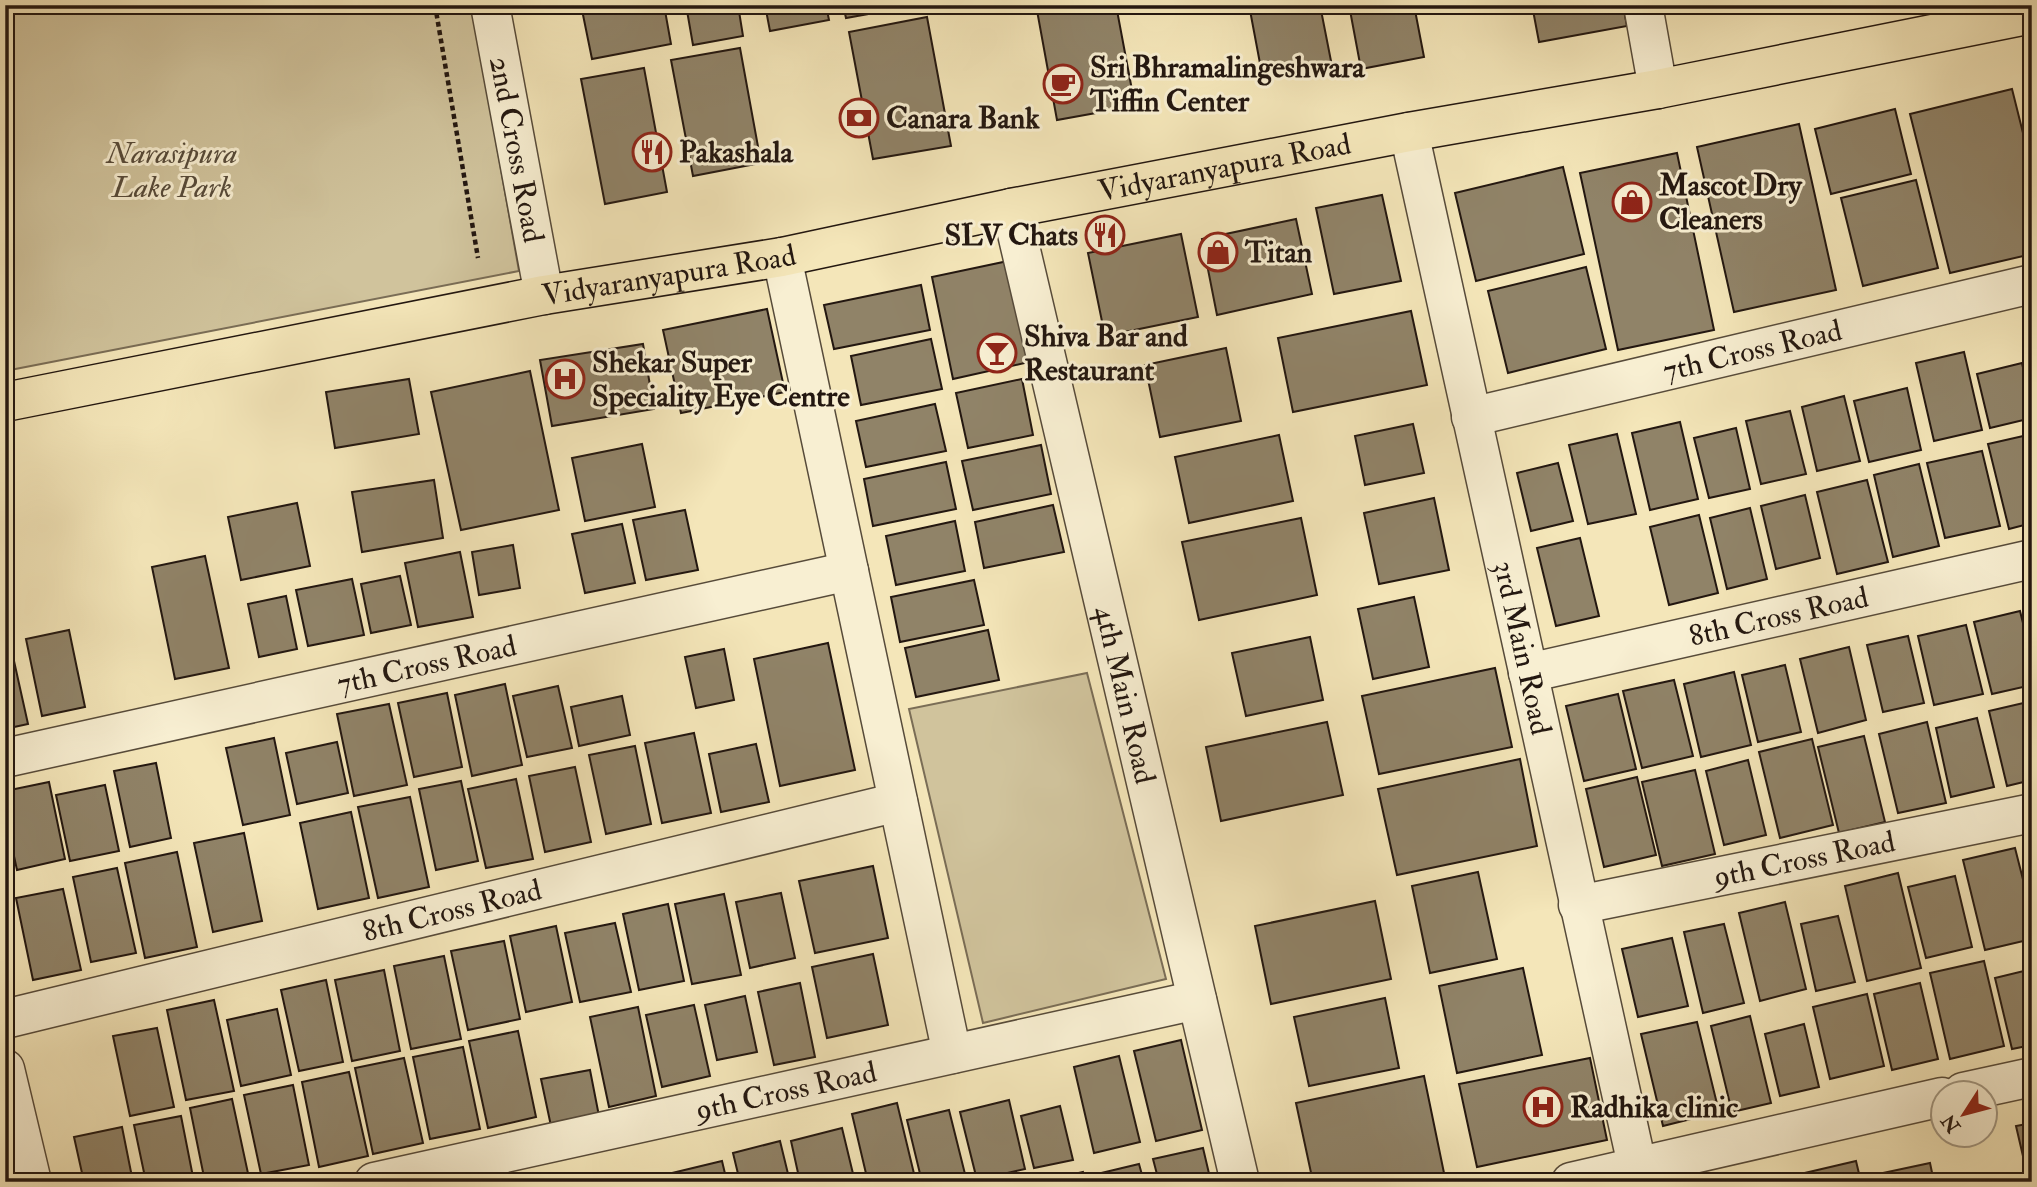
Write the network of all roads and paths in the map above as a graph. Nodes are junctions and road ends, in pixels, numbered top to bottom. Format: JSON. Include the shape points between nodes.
{"nodes":[{"id":1,"x":435,"y":5,"type":"edge"},
{"id":2,"x":490,"y":5,"type":"edge"},
{"id":3,"x":1643,"y":5,"type":"edge"},
{"id":4,"x":2032,"y":14,"type":"edge"},
{"id":5,"x":1658,"y":89,"type":"junction"},
{"id":6,"x":1409,"y":132,"type":"junction"},
{"id":7,"x":1010,"y":208,"type":"junction"},
{"id":8,"x":782,"y":257,"type":"junction"},
{"id":9,"x":478,"y":258,"type":"dead end"},
{"id":10,"x":2032,"y":284,"type":"edge"},
{"id":11,"x":544,"y":295,"type":"junction"},
{"id":12,"x":5,"y":402,"type":"edge"},
{"id":13,"x":1471,"y":417,"type":"junction"},
{"id":14,"x":2032,"y":559,"type":"edge"},
{"id":15,"x":849,"y":571,"type":"junction"},
{"id":16,"x":1528,"y":673,"type":"junction"},
{"id":17,"x":5,"y":758,"type":"edge"},
{"id":18,"x":898,"y":802,"type":"junction"},
{"id":19,"x":2032,"y":813,"type":"edge"},
{"id":20,"x":1578,"y":905,"type":"junction"},
{"id":21,"x":1197,"y":1000,"type":"junction"},
{"id":22,"x":5,"y":1019,"type":"edge"},
{"id":23,"x":952,"y":1054,"type":"junction"},
{"id":24,"x":5,"y":1069,"type":"edge"},
{"id":25,"x":2032,"y":1077,"type":"edge"},
{"id":26,"x":1998,"y":1085,"type":"edge"},
{"id":27,"x":1928,"y":1100,"type":"edge"},
{"id":28,"x":1637,"y":1165,"type":"junction"},
{"id":29,"x":32,"y":1182,"type":"edge"},
{"id":30,"x":374,"y":1182,"type":"edge"},
{"id":31,"x":1240,"y":1182,"type":"edge"},
{"id":32,"x":1571,"y":1182,"type":"edge"}],
"edges":[{"from":1,"to":9,"type":"path"},
{"from":2,"to":11,"type":"street","name":"2nd Cross Road"},
{"from":3,"to":5,"type":"street"},
{"from":4,"to":5,"type":"main road","name":"Vidyaranyapura Road"},
{"from":5,"to":6,"type":"main road","name":"Vidyaranyapura Road"},
{"from":6,"to":7,"type":"main road","name":"Vidyaranyapura Road"},
{"from":6,"to":13,"type":"street","name":"3rd Main Road"},
{"from":7,"to":8,"type":"main road","name":"Vidyaranyapura Road"},
{"from":7,"to":21,"type":"street","name":"4th Main Road"},
{"from":8,"to":11,"type":"main road","name":"Vidyaranyapura Road"},
{"from":8,"to":15,"type":"street"},
{"from":10,"to":13,"type":"street","name":"7th Cross Road"},
{"from":11,"to":12,"type":"main road","name":"Vidyaranyapura Road"},
{"from":13,"to":16,"type":"street","name":"3rd Main Road"},
{"from":14,"to":16,"type":"street","name":"8th Cross Road"},
{"from":15,"to":17,"type":"street","name":"7th Cross Road"},
{"from":15,"to":18,"type":"street"},
{"from":16,"to":20,"type":"street","name":"3rd Main Road"},
{"from":18,"to":22,"type":"street","name":"8th Cross Road"},
{"from":18,"to":23,"type":"street"},
{"from":19,"to":20,"type":"street","name":"9th Cross Road"},
{"from":20,"to":28,"type":"street","name":"3rd Main Road"},
{"from":21,"to":23,"type":"street","name":"9th Cross Road"},
{"from":21,"to":31,"type":"street","name":"4th Main Road"},
{"from":23,"to":30,"type":"street","name":"9th Cross Road"},
{"from":24,"to":29,"type":"street"},
{"from":25,"to":26,"type":"street"},
{"from":27,"to":28,"type":"street"},
{"from":28,"to":32,"type":"street"}]}
